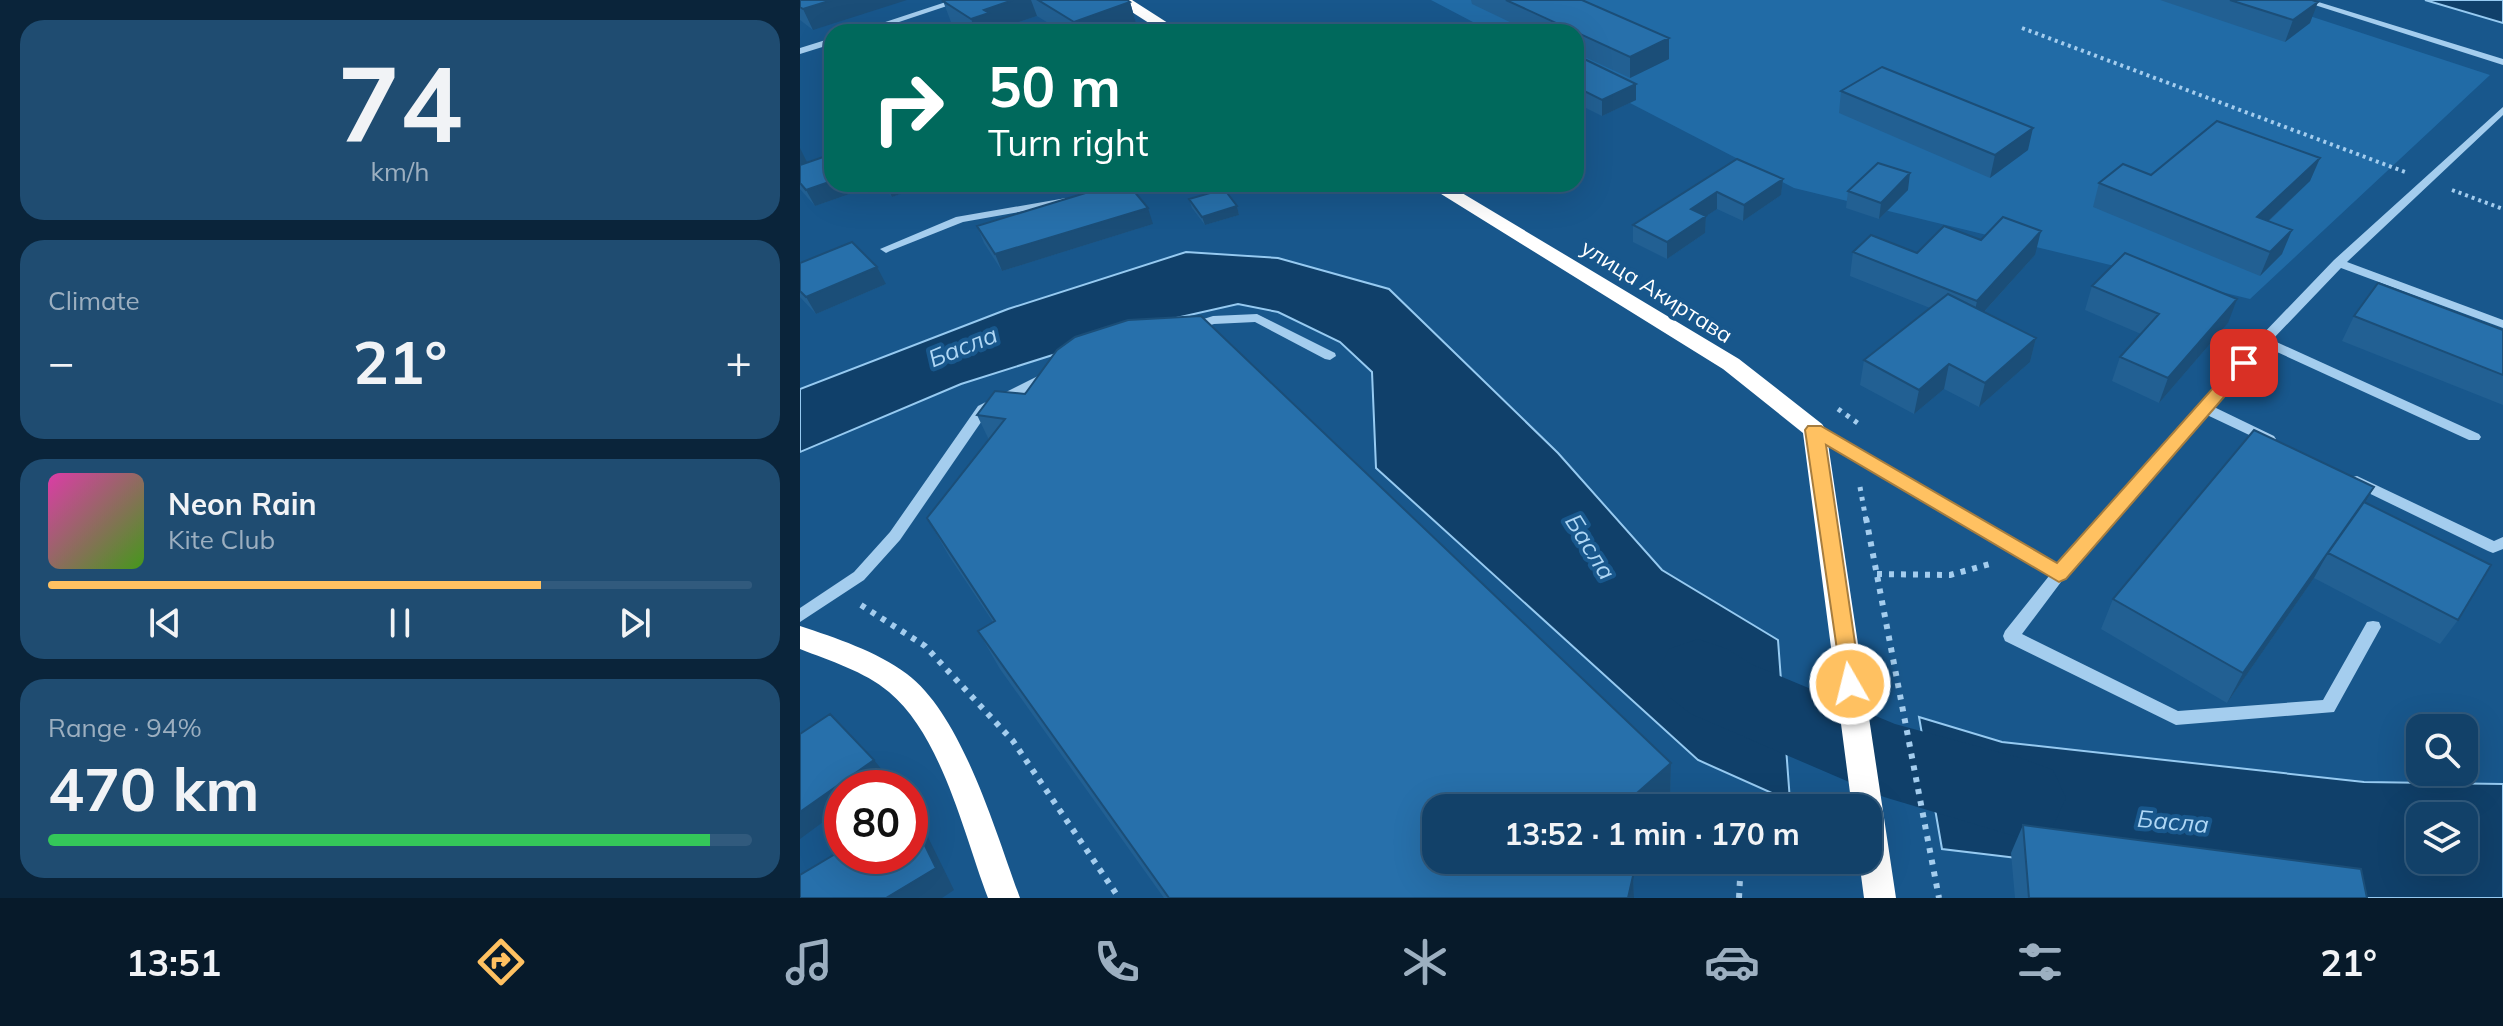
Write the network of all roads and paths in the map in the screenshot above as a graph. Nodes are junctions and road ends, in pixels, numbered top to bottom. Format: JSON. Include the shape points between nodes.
{"nodes":[{"id":1,"x":961,"y":0,"type":"edge"},
{"id":2,"x":1121,"y":0,"type":"edge"},
{"id":3,"x":2303,"y":0,"type":"edge"},
{"id":4,"x":885,"y":24,"type":"edge"},
{"id":5,"x":1161,"y":24,"type":"edge"},
{"id":6,"x":2022,"y":28,"type":"dead end"},
{"id":7,"x":824,"y":44,"type":"edge"},
{"id":8,"x":800,"y":51,"type":"edge"},
{"id":9,"x":2503,"y":62,"type":"edge"},
{"id":10,"x":2503,"y":110,"type":"edge"},
{"id":11,"x":2428,"y":181,"type":"junction"},
{"id":12,"x":1447,"y":192,"type":"edge"},
{"id":13,"x":1077,"y":200,"type":"edge"},
{"id":14,"x":2503,"y":209,"type":"edge"},
{"id":15,"x":886,"y":249,"type":"dead end"},
{"id":16,"x":2338,"y":263,"type":"junction"},
{"id":17,"x":2503,"y":324,"type":"edge"},
{"id":18,"x":1169,"y":334,"type":"edge"},
{"id":19,"x":2264,"y":341,"type":"junction"},
{"id":20,"x":1330,"y":356,"type":"dead end"},
{"id":21,"x":1066,"y":369,"type":"edge"},
{"id":22,"x":2205,"y":408,"type":"junction"},
{"id":23,"x":1814,"y":430,"type":"junction"},
{"id":24,"x":2474,"y":437,"type":"dead end"},
{"id":25,"x":2277,"y":443,"type":"edge"},
{"id":26,"x":2349,"y":477,"type":"edge"},
{"id":27,"x":1861,"y":492,"type":"dead end"},
{"id":28,"x":2503,"y":543,"type":"edge"},
{"id":29,"x":1877,"y":574,"type":"junction"},
{"id":30,"x":2059,"y":574,"type":"junction"},
{"id":31,"x":1950,"y":575,"type":"dead end"},
{"id":32,"x":838,"y":590,"type":"junction"},
{"id":33,"x":800,"y":616,"type":"edge"},
{"id":34,"x":2373,"y":627,"type":"dead end"},
{"id":35,"x":800,"y":637,"type":"edge"},
{"id":36,"x":1866,"y":794,"type":"edge"},
{"id":37,"x":1740,"y":874,"type":"edge"},
{"id":38,"x":1877,"y":874,"type":"edge"},
{"id":39,"x":1004,"y":898,"type":"edge"},
{"id":40,"x":1119,"y":898,"type":"edge"},
{"id":41,"x":1739,"y":898,"type":"edge"},
{"id":42,"x":1880,"y":898,"type":"edge"},
{"id":43,"x":1939,"y":898,"type":"edge"}],
"edges":[{"from":1,"to":4,"type":"street"},
{"from":2,"to":5,"type":"highway"},
{"from":3,"to":9,"type":"street"},
{"from":6,"to":11,"type":"path"},
{"from":7,"to":8,"type":"street"},
{"from":10,"to":11,"type":"street"},
{"from":11,"to":14,"type":"path"},
{"from":11,"to":16,"type":"street"},
{"from":12,"to":23,"type":"highway","name":"улица Акиртава","via":[[1731,364]]},
{"from":13,"to":15,"type":"street","via":[[960,219]]},
{"from":16,"to":17,"type":"street"},
{"from":16,"to":19,"type":"street"},
{"from":18,"to":20,"type":"street","via":[[1213,320],[1257,318]]},
{"from":19,"to":22,"type":"street"},
{"from":19,"to":24,"type":"street"},
{"from":21,"to":32,"type":"street","via":[[983,409],[895,536],[859,576]]},
{"from":22,"to":25,"type":"street"},
{"from":22,"to":30,"type":"street"},
{"from":23,"to":30,"type":"street"},
{"from":23,"to":36,"type":"highway"},
{"from":26,"to":28,"type":"street","via":[[2493,547]]},
{"from":27,"to":29,"type":"path"},
{"from":29,"to":31,"type":"path"},
{"from":29,"to":43,"type":"path"},
{"from":30,"to":34,"type":"street","via":[[2011,636],[2176,718],[2328,707]]},
{"from":32,"to":33,"type":"street"},
{"from":32,"to":40,"type":"path","via":[[925,646],[1013,741]]},
{"from":35,"to":39,"type":"highway","via":[[857,659],[907,691],[944,743]]},
{"from":37,"to":41,"type":"path"},
{"from":38,"to":42,"type":"highway"}]}
